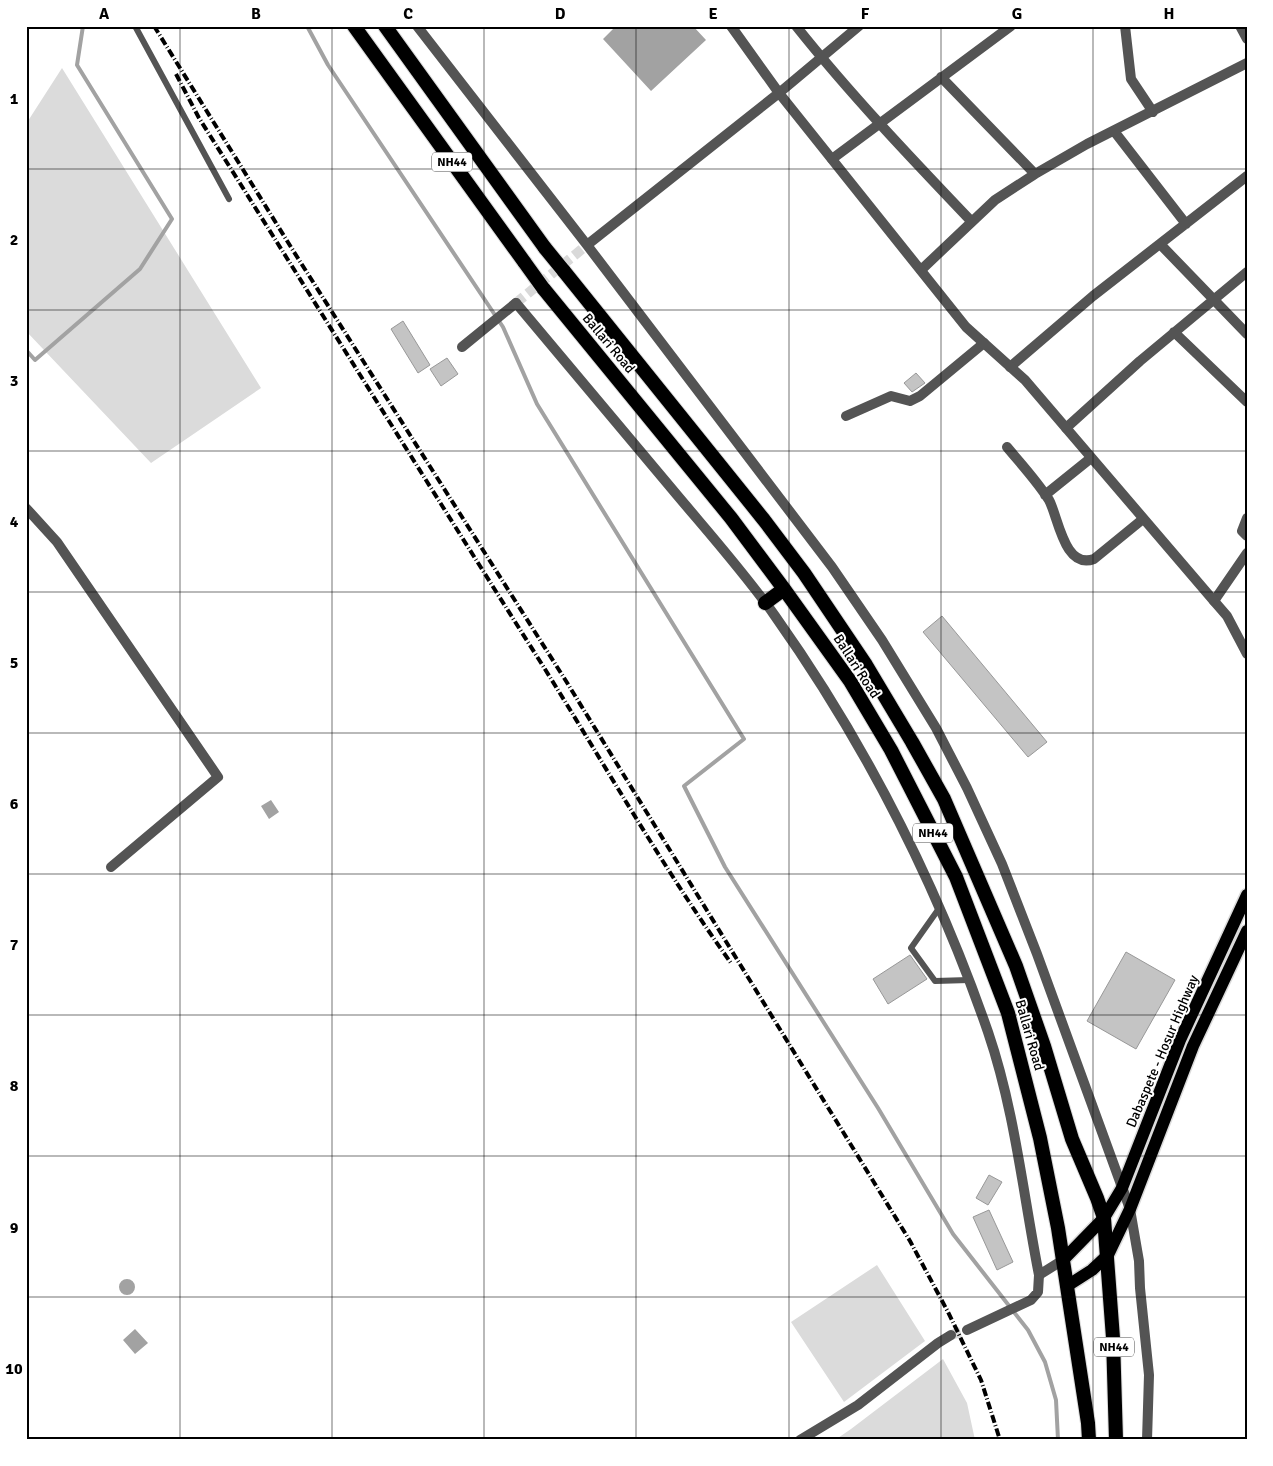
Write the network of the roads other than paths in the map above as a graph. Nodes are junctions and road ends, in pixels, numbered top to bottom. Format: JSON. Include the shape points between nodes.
{"nodes":[{"id":1,"x":135,"y":26,"type":"edge"},
{"id":2,"x":354,"y":26,"type":"edge"},
{"id":3,"x":385,"y":26,"type":"edge"},
{"id":4,"x":418,"y":26,"type":"edge"},
{"id":5,"x":731,"y":26,"type":"edge"},
{"id":6,"x":796,"y":26,"type":"edge"},
{"id":7,"x":859,"y":26,"type":"edge"},
{"id":8,"x":1125,"y":26,"type":"edge"},
{"id":9,"x":1240,"y":26,"type":"edge"},
{"id":10,"x":1010,"y":27,"type":"edge"},
{"id":11,"x":1247,"y":39,"type":"edge"},
{"id":12,"x":821,"y":58,"type":"junction"},
{"id":13,"x":1247,"y":63,"type":"edge"},
{"id":14,"x":941,"y":77,"type":"junction"},
{"id":15,"x":779,"y":93,"type":"junction"},
{"id":16,"x":1153,"y":112,"type":"junction"},
{"id":17,"x":879,"y":124,"type":"junction"},
{"id":18,"x":1114,"y":131,"type":"junction"},
{"id":19,"x":832,"y":159,"type":"junction"},
{"id":20,"x":1035,"y":174,"type":"junction"},
{"id":21,"x":1243,"y":179,"type":"edge"},
{"id":22,"x":1247,"y":191,"type":"edge"},
{"id":23,"x":229,"y":199,"type":"dead end"},
{"id":24,"x":972,"y":222,"type":"junction"},
{"id":25,"x":1186,"y":224,"type":"junction"},
{"id":26,"x":1160,"y":244,"type":"junction"},
{"id":27,"x":587,"y":245,"type":"junction"},
{"id":28,"x":921,"y":270,"type":"junction"},
{"id":29,"x":1247,"y":272,"type":"edge"},
{"id":30,"x":1214,"y":300,"type":"junction"},
{"id":31,"x":1174,"y":332,"type":"junction"},
{"id":32,"x":1247,"y":334,"type":"edge"},
{"id":33,"x":984,"y":343,"type":"junction"},
{"id":34,"x":462,"y":347,"type":"dead end"},
{"id":35,"x":1010,"y":367,"type":"junction"},
{"id":36,"x":1247,"y":402,"type":"edge"},
{"id":37,"x":846,"y":416,"type":"dead end"},
{"id":38,"x":1066,"y":428,"type":"junction"},
{"id":39,"x":1007,"y":447,"type":"dead end"},
{"id":40,"x":1091,"y":458,"type":"junction"},
{"id":41,"x":1045,"y":495,"type":"junction"},
{"id":42,"x":26,"y":508,"type":"edge"},
{"id":43,"x":1247,"y":518,"type":"edge"},
{"id":44,"x":1143,"y":519,"type":"junction"},
{"id":45,"x":1247,"y":536,"type":"edge"},
{"id":46,"x":1247,"y":553,"type":"edge"},
{"id":47,"x":784,"y":589,"type":"junction"},
{"id":48,"x":1214,"y":602,"type":"junction"},
{"id":49,"x":765,"y":603,"type":"junction"},
{"id":50,"x":1247,"y":654,"type":"edge"},
{"id":51,"x":111,"y":867,"type":"dead end"},
{"id":52,"x":1247,"y":895,"type":"edge"},
{"id":53,"x":940,"y":907,"type":"junction"},
{"id":54,"x":1247,"y":931,"type":"edge"},
{"id":55,"x":969,"y":980,"type":"junction"},
{"id":56,"x":1122,"y":1188,"type":"junction"},
{"id":57,"x":1130,"y":1209,"type":"junction"},
{"id":58,"x":1104,"y":1218,"type":"junction"},
{"id":59,"x":1108,"y":1255,"type":"junction"},
{"id":60,"x":1063,"y":1260,"type":"junction"},
{"id":61,"x":1038,"y":1275,"type":"junction"},
{"id":62,"x":1067,"y":1286,"type":"junction"},
{"id":63,"x":967,"y":1330,"type":"tunnel mouth"},
{"id":64,"x":951,"y":1335,"type":"tunnel mouth"},
{"id":65,"x":800,"y":1440,"type":"edge"},
{"id":66,"x":1089,"y":1440,"type":"edge"},
{"id":67,"x":1116,"y":1440,"type":"edge"},
{"id":68,"x":1147,"y":1440,"type":"edge"}],
"edges":[{"from":1,"to":23,"type":"lane"},
{"from":2,"to":47,"type":"highway","name":"Ballari Road","number":"NH44","bridge":true,"via":[[544,288],[685,460]]},
{"from":3,"to":58,"type":"highway","name":"Ballari Road","number":"NH44","bridge":true,"via":[[545,248],[804,573],[866,665],[944,799],[1016,966],[1072,1139]]},
{"from":4,"to":27,"type":"street"},
{"from":5,"to":15,"type":"street"},
{"from":6,"to":12,"type":"street"},
{"from":7,"to":12,"type":"street"},
{"from":8,"to":16,"type":"street","via":[[1131,79]]},
{"from":9,"to":11,"type":"street"},
{"from":10,"to":14,"type":"street"},
{"from":12,"to":15,"type":"street"},
{"from":12,"to":17,"type":"street"},
{"from":13,"to":16,"type":"street"},
{"from":14,"to":17,"type":"street"},
{"from":14,"to":20,"type":"street"},
{"from":15,"to":19,"type":"street"},
{"from":15,"to":27,"type":"street"},
{"from":16,"to":18,"type":"street"},
{"from":17,"to":19,"type":"street"},
{"from":17,"to":24,"type":"street"},
{"from":18,"to":20,"type":"street"},
{"from":18,"to":25,"type":"street"},
{"from":19,"to":28,"type":"street"},
{"from":20,"to":24,"type":"street","via":[[995,200]]},
{"from":21,"to":22,"type":"street"},
{"from":21,"to":25,"type":"street"},
{"from":24,"to":28,"type":"street"},
{"from":25,"to":26,"type":"street"},
{"from":26,"to":30,"type":"street"},
{"from":26,"to":35,"type":"street"},
{"from":27,"to":56,"type":"street","via":[[832,567],[936,728],[968,788],[1002,864]]},
{"from":28,"to":33,"type":"street","via":[[966,327]]},
{"from":29,"to":30,"type":"street"},
{"from":30,"to":31,"type":"street"},
{"from":30,"to":32,"type":"street"},
{"from":31,"to":36,"type":"street"},
{"from":31,"to":38,"type":"street"},
{"from":33,"to":35,"type":"street"},
{"from":33,"to":37,"type":"street","via":[[920,396],[910,401],[891,396]]},
{"from":34,"to":49,"type":"street","via":[[516,303]]},
{"from":35,"to":38,"type":"street"},
{"from":38,"to":40,"type":"street"},
{"from":39,"to":41,"type":"street"},
{"from":40,"to":41,"type":"street"},
{"from":40,"to":44,"type":"street"},
{"from":41,"to":44,"type":"street","via":[[1064,541],[1081,560],[1094,559]]},
{"from":42,"to":51,"type":"street","via":[[57,542],[218,777]]},
{"from":43,"to":45,"type":"street","via":[[1242,531]]},
{"from":44,"to":48,"type":"street"},
{"from":46,"to":48,"type":"street"},
{"from":47,"to":49,"type":"highway"},
{"from":47,"to":60,"type":"highway","name":"Ballari Road","number":"NH44","via":[[850,681],[956,877],[1008,1013],[1040,1138]]},
{"from":48,"to":50,"type":"street","via":[[1227,616]]},
{"from":49,"to":53,"type":"street","via":[[840,714],[896,816]]},
{"from":52,"to":56,"type":"main road","name":"Dabaspete - Hosur Highway","via":[[1180,1040]]},
{"from":53,"to":55,"type":"street"},
{"from":53,"to":55,"type":"lane","via":[[912,948],[935,981]]},
{"from":54,"to":57,"type":"main road","name":"Dabaspete - Hosur Highway","via":[[1193,1046]]},
{"from":55,"to":61,"type":"street","via":[[989,1034],[1013,1122]]},
{"from":56,"to":57,"type":"street"},
{"from":56,"to":58,"type":"main road","name":"Dabaspete - Hosur Highway"},
{"from":57,"to":59,"type":"main road","name":"Dabaspete - Hosur Highway"},
{"from":57,"to":68,"type":"street","via":[[1139,1261],[1149,1375]]},
{"from":58,"to":59,"type":"highway","number":"NH44"},
{"from":58,"to":60,"type":"main road","name":"Dabaspete - Hosur Highway"},
{"from":59,"to":62,"type":"main road"},
{"from":59,"to":67,"type":"highway","number":"NH44"},
{"from":60,"to":61,"type":"street"},
{"from":60,"to":62,"type":"highway","name":"Ballari Road","number":"NH44"},
{"from":61,"to":63,"type":"street","via":[[1038,1292],[1031,1300]]},
{"from":62,"to":66,"type":"highway","name":"Ballari Road","number":"NH44"},
{"from":64,"to":65,"type":"street","via":[[858,1404]]}]}
